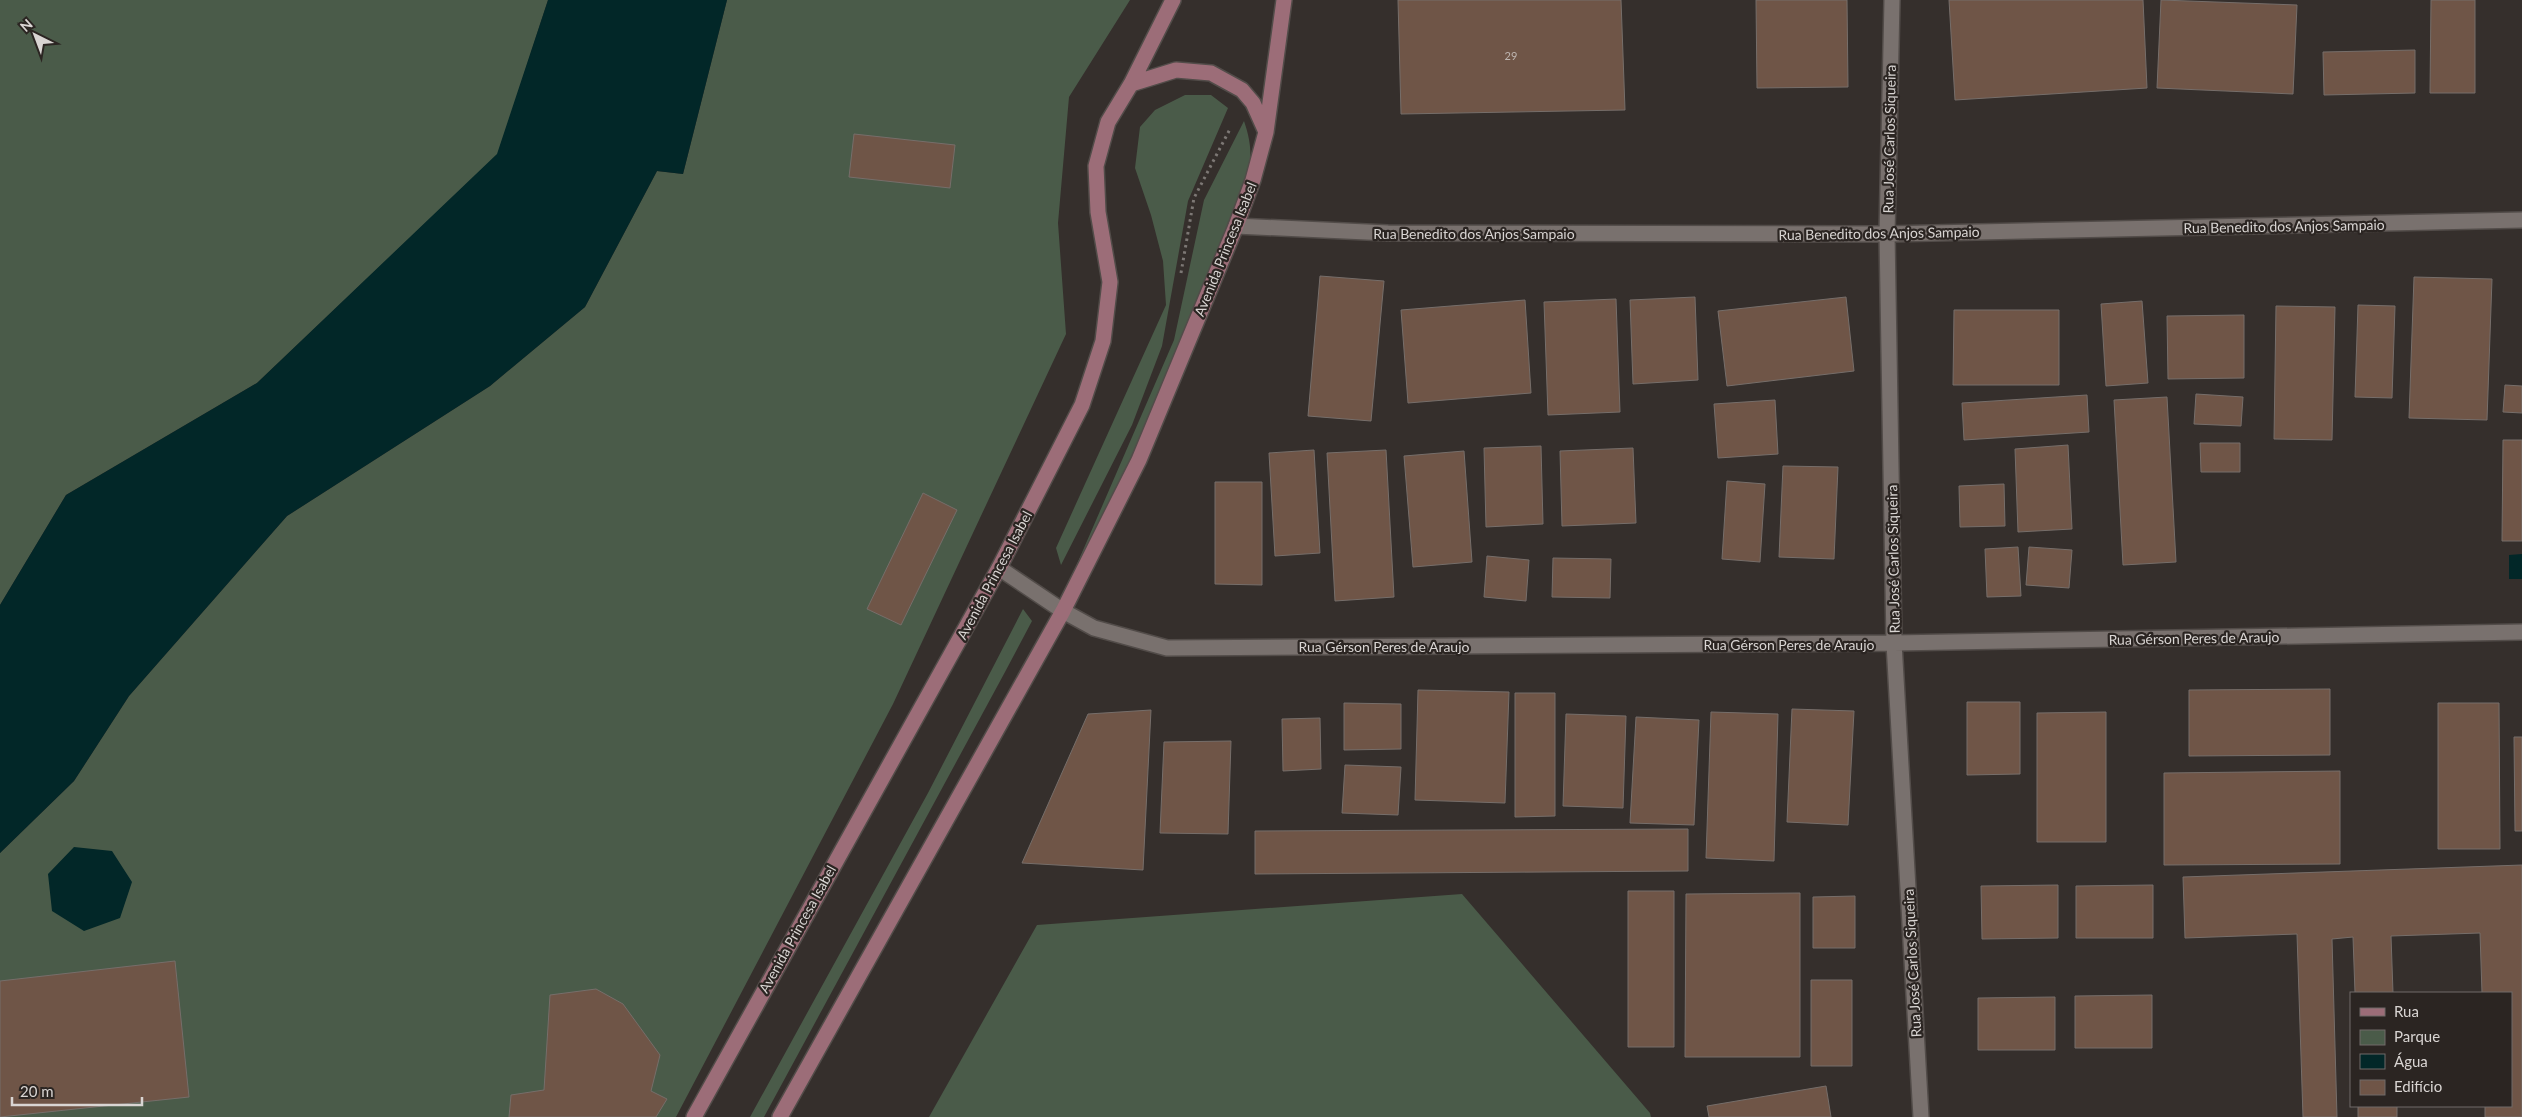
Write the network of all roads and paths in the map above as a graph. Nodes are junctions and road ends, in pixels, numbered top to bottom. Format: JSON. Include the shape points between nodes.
{"nodes":[{"id":1,"x":1173,"y":0,"type":"edge"},
{"id":2,"x":1284,"y":0,"type":"edge"},
{"id":3,"x":1892,"y":0,"type":"edge"},
{"id":4,"x":1131,"y":84,"type":"junction"},
{"id":5,"x":1266,"y":132,"type":"junction"},
{"id":6,"x":2522,"y":220,"type":"edge"},
{"id":7,"x":1236,"y":226,"type":"junction"},
{"id":8,"x":1887,"y":234,"type":"junction"},
{"id":9,"x":999,"y":568,"type":"junction"},
{"id":10,"x":1063,"y":611,"type":"junction"},
{"id":11,"x":2522,"y":632,"type":"edge"},
{"id":12,"x":1894,"y":643,"type":"junction"},
{"id":13,"x":694,"y":1117,"type":"edge"},
{"id":14,"x":780,"y":1117,"type":"edge"},
{"id":15,"x":1921,"y":1117,"type":"edge"}],
"edges":[{"from":1,"to":4,"type":"main road","name":"Avenida Princesa Isabel"},
{"from":2,"to":5,"type":"main road","name":"Avenida Princesa Isabel"},
{"from":3,"to":8,"type":"street","name":"Rua José Carlos Siqueira"},
{"from":4,"to":5,"type":"main road","via":[[1176,70],[1211,73],[1242,90],[1253,103]]},
{"from":4,"to":9,"type":"main road","name":"Avenida Princesa Isabel","via":[[1108,122],[1096,166],[1098,212],[1110,282],[1103,341],[1082,405]]},
{"from":5,"to":7,"type":"main road","name":"Avenida Princesa Isabel"},
{"from":6,"to":8,"type":"street","name":"Rua Benedito dos Anjos Sampaio"},
{"from":7,"to":8,"type":"street","name":"Rua Benedito dos Anjos Sampaio","via":[[1388,233]]},
{"from":7,"to":10,"type":"main road","name":"Avenida Princesa Isabel","via":[[1138,460]]},
{"from":8,"to":12,"type":"street","name":"Rua José Carlos Siqueira"},
{"from":9,"to":10,"type":"street","name":"Rua Gérson Peres de Araujo"},
{"from":9,"to":13,"type":"main road","name":"Avenida Princesa Isabel"},
{"from":10,"to":12,"type":"street","name":"Rua Gérson Peres de Araujo","via":[[1094,628],[1167,648]]},
{"from":10,"to":14,"type":"main road","name":"Avenida Princesa Isabel"},
{"from":11,"to":12,"type":"street","name":"Rua Gérson Peres de Araujo"},
{"from":12,"to":15,"type":"street","name":"Rua José Carlos Siqueira"}]}
